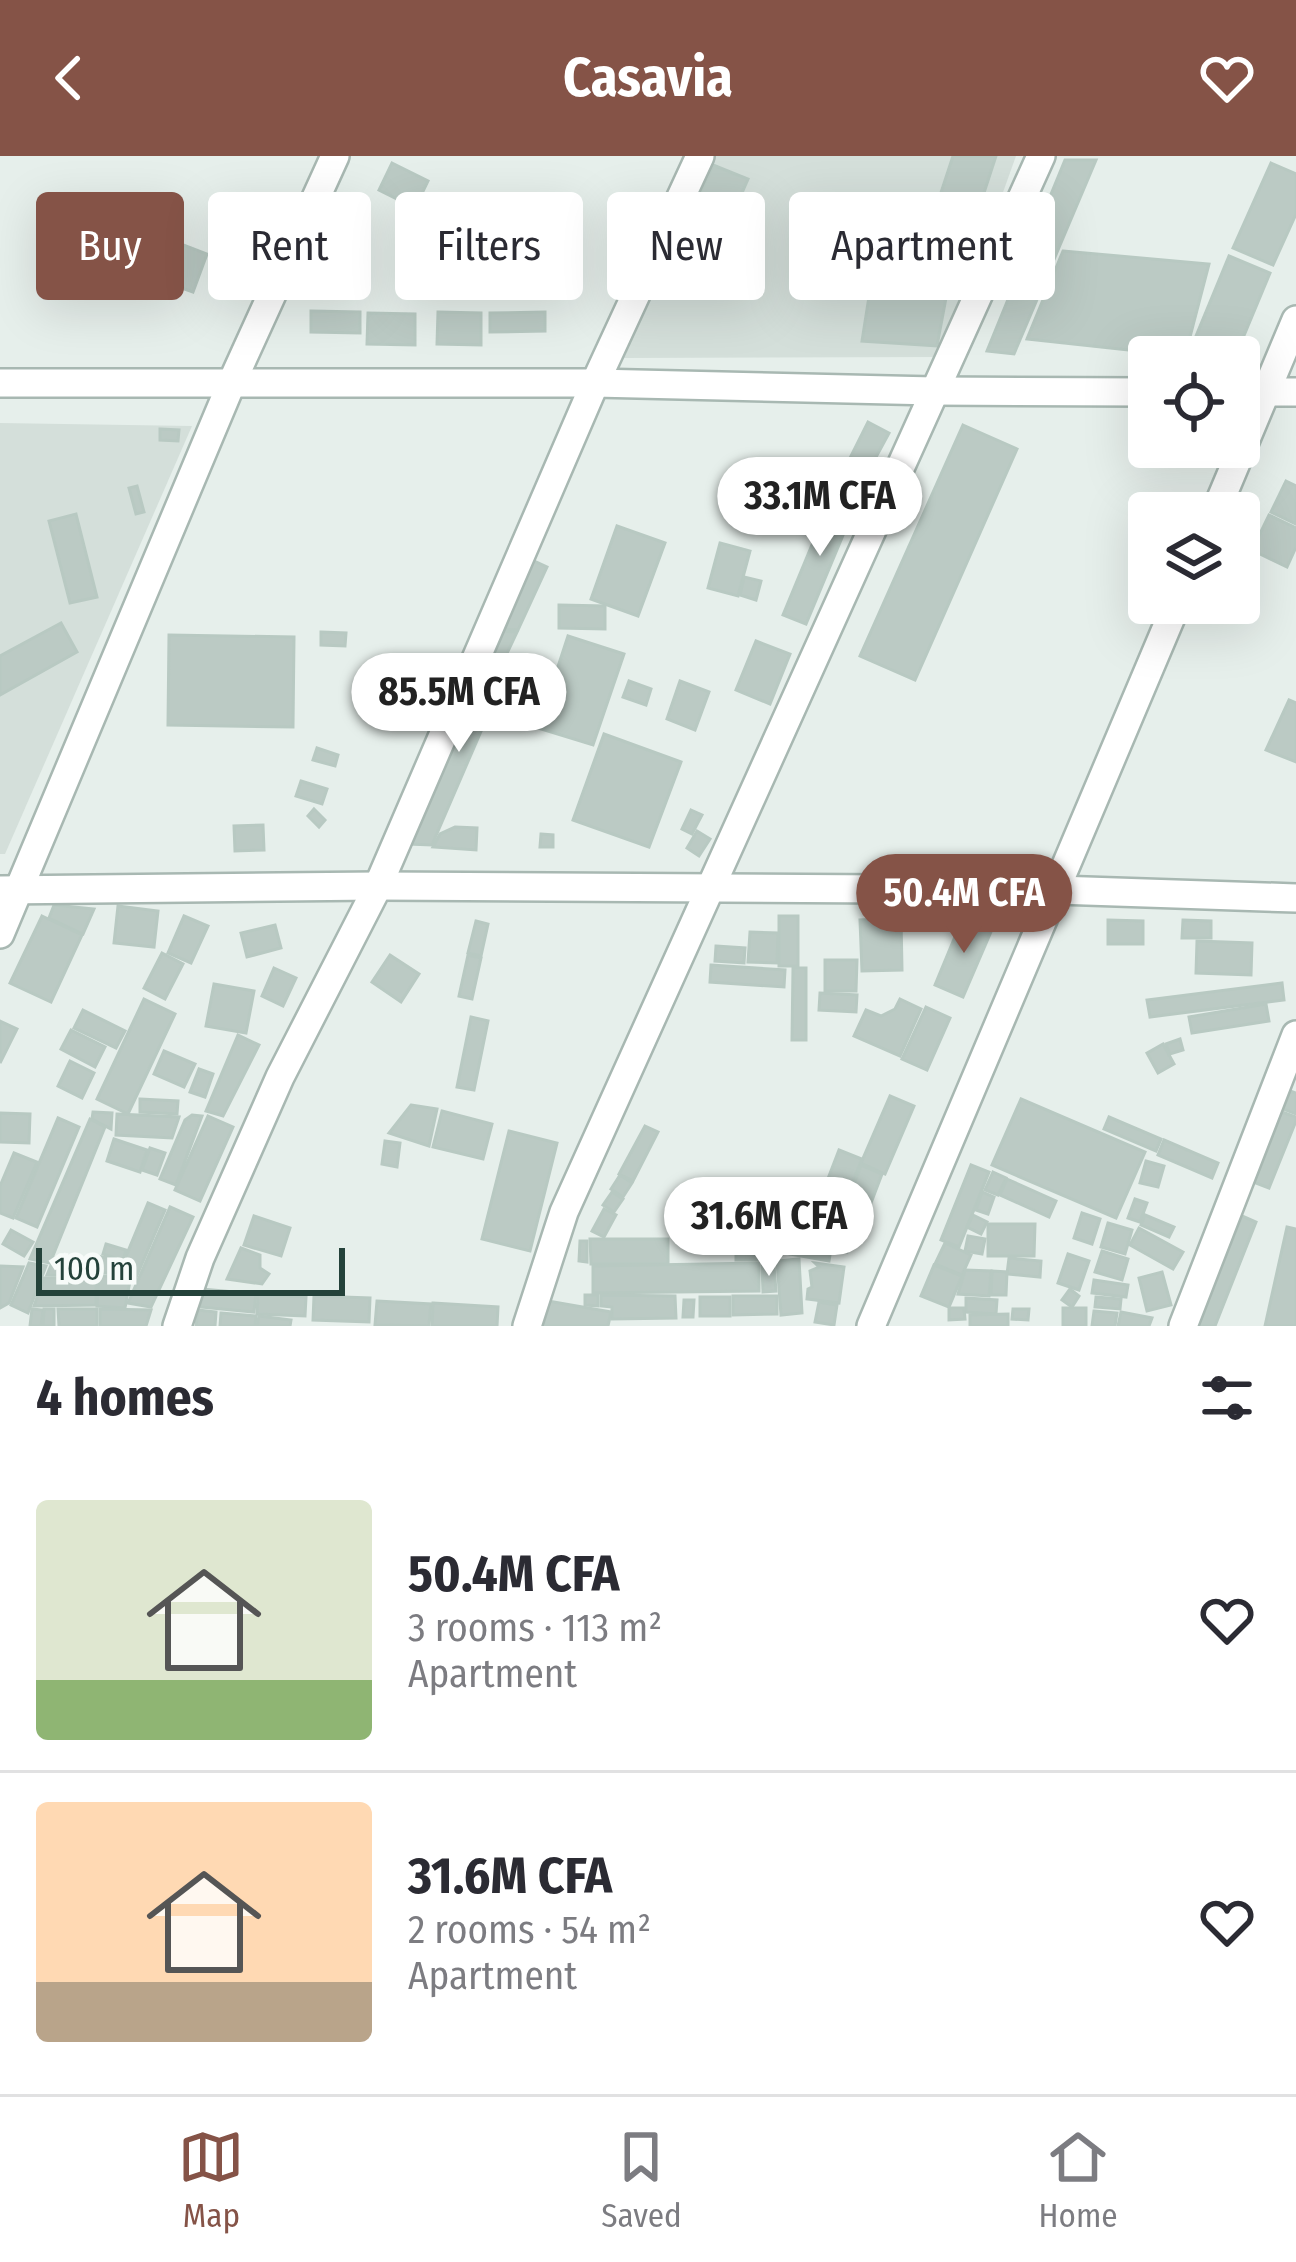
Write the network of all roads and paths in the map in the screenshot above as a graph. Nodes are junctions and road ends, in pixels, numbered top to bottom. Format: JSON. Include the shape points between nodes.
{"nodes":[{"id":1,"x":334,"y":156,"type":"edge"},
{"id":2,"x":700,"y":156,"type":"edge"},
{"id":3,"x":1041,"y":156,"type":"edge"},
{"id":4,"x":1296,"y":320,"type":"edge"},
{"id":5,"x":1260,"y":379,"type":"edge"},
{"id":6,"x":232,"y":382,"type":"junction"},
{"id":7,"x":0,"y":383,"type":"edge"},
{"id":8,"x":595,"y":383,"type":"junction"},
{"id":9,"x":934,"y":391,"type":"junction"},
{"id":10,"x":1128,"y":392,"type":"edge"},
{"id":11,"x":1260,"y":392,"type":"edge"},
{"id":12,"x":1296,"y":392,"type":"edge"},
{"id":13,"x":1168,"y":624,"type":"edge"},
{"id":14,"x":378,"y":886,"type":"junction"},
{"id":15,"x":712,"y":888,"type":"junction"},
{"id":16,"x":1057,"y":890,"type":"junction"},
{"id":17,"x":8,"y":891,"type":"edge"},
{"id":18,"x":1296,"y":898,"type":"edge"},
{"id":19,"x":0,"y":934,"type":"edge"},
{"id":20,"x":1296,"y":1035,"type":"edge"},
{"id":21,"x":177,"y":1326,"type":"edge"},
{"id":22,"x":526,"y":1326,"type":"edge"},
{"id":23,"x":871,"y":1326,"type":"edge"},
{"id":24,"x":1183,"y":1326,"type":"edge"}],
"edges":[{"from":1,"to":6,"type":"street"},
{"from":2,"to":8,"type":"street"},
{"from":3,"to":9,"type":"street"},
{"from":4,"to":5,"type":"street"},
{"from":6,"to":7,"type":"street"},
{"from":6,"to":8,"type":"street"},
{"from":6,"to":17,"type":"street"},
{"from":8,"to":9,"type":"street"},
{"from":8,"to":14,"type":"street"},
{"from":9,"to":10,"type":"street"},
{"from":9,"to":15,"type":"street"},
{"from":11,"to":12,"type":"street"},
{"from":13,"to":16,"type":"street"},
{"from":14,"to":15,"type":"street"},
{"from":14,"to":17,"type":"street"},
{"from":14,"to":21,"type":"street","via":[[280,1077]]},
{"from":15,"to":16,"type":"street"},
{"from":15,"to":22,"type":"street","via":[[564,1212]]},
{"from":16,"to":18,"type":"street"},
{"from":16,"to":23,"type":"street"},
{"from":17,"to":19,"type":"street"},
{"from":20,"to":24,"type":"street"}]}
